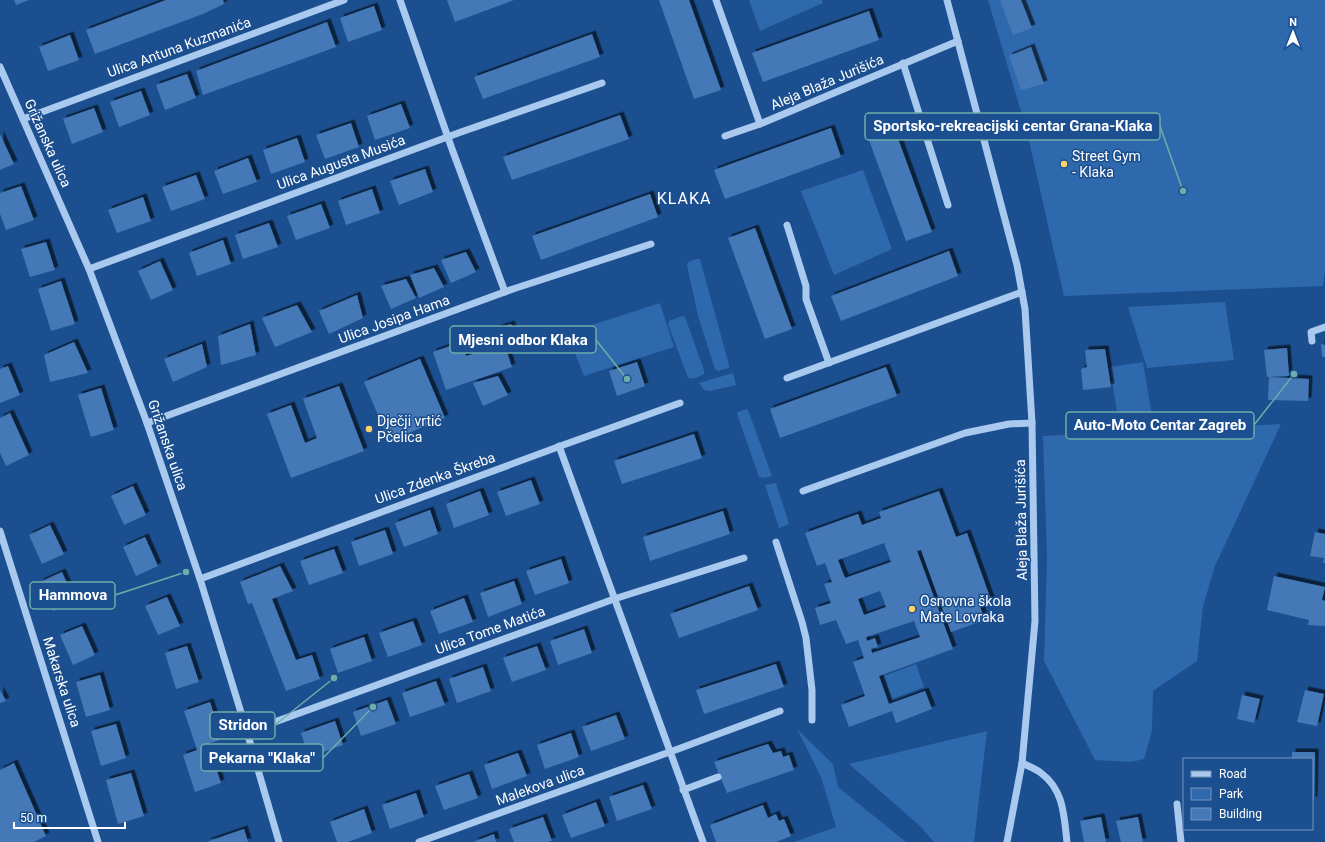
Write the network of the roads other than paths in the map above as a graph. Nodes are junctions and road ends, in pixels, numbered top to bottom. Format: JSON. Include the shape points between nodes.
{"nodes":[{"id":1,"x":344,"y":0,"type":"edge"},
{"id":2,"x":400,"y":0,"type":"edge"},
{"id":3,"x":716,"y":0,"type":"edge"},
{"id":4,"x":947,"y":0,"type":"edge"},
{"id":5,"x":958,"y":41,"type":"junction"},
{"id":6,"x":903,"y":63,"type":"junction"},
{"id":7,"x":0,"y":67,"type":"edge"},
{"id":8,"x":602,"y":83,"type":"dead end"},
{"id":9,"x":23,"y":119,"type":"junction"},
{"id":10,"x":760,"y":124,"type":"junction"},
{"id":11,"x":725,"y":136,"type":"dead end"},
{"id":12,"x":448,"y":137,"type":"junction"},
{"id":13,"x":948,"y":205,"type":"dead end"},
{"id":14,"x":787,"y":225,"type":"dead end"},
{"id":15,"x":651,"y":244,"type":"dead end"},
{"id":16,"x":89,"y":268,"type":"junction"},
{"id":17,"x":505,"y":292,"type":"junction"},
{"id":18,"x":1022,"y":292,"type":"junction"},
{"id":19,"x":1325,"y":327,"type":"edge"},
{"id":20,"x":1312,"y":341,"type":"dead end"},
{"id":21,"x":829,"y":363,"type":"junction"},
{"id":22,"x":787,"y":378,"type":"dead end"},
{"id":23,"x":680,"y":403,"type":"dead end"},
{"id":24,"x":147,"y":423,"type":"junction"},
{"id":25,"x":1032,"y":423,"type":"junction"},
{"id":26,"x":559,"y":446,"type":"junction"},
{"id":27,"x":803,"y":491,"type":"dead end"},
{"id":28,"x":0,"y":531,"type":"edge"},
{"id":29,"x":776,"y":542,"type":"dead end"},
{"id":30,"x":2,"y":543,"type":"edge"},
{"id":31,"x":744,"y":558,"type":"dead end"},
{"id":32,"x":200,"y":579,"type":"junction"},
{"id":33,"x":614,"y":599,"type":"junction"},
{"id":34,"x":780,"y":711,"type":"dead end"},
{"id":35,"x":812,"y":720,"type":"dead end"},
{"id":36,"x":247,"y":732,"type":"junction"},
{"id":37,"x":669,"y":752,"type":"junction"},
{"id":38,"x":1022,"y":763,"type":"junction"},
{"id":39,"x":718,"y":777,"type":"dead end"},
{"id":40,"x":683,"y":790,"type":"junction"},
{"id":41,"x":1177,"y":804,"type":"dead end"},
{"id":42,"x":98,"y":842,"type":"edge"},
{"id":43,"x":279,"y":842,"type":"edge"},
{"id":44,"x":419,"y":842,"type":"edge"},
{"id":45,"x":703,"y":842,"type":"edge"},
{"id":46,"x":1007,"y":842,"type":"edge"},
{"id":47,"x":1067,"y":842,"type":"edge"},
{"id":48,"x":1181,"y":842,"type":"edge"}],
"edges":[{"from":1,"to":9,"type":"street","name":"Ulica Antuna Kuzmanića"},
{"from":2,"to":12,"type":"street"},
{"from":3,"to":10,"type":"street","name":"Aleja Blaža Jurišića"},
{"from":4,"to":5,"type":"street","name":"Aleja Blaža Jurišića"},
{"from":5,"to":6,"type":"street","name":"Aleja Blaža Jurišića"},
{"from":5,"to":18,"type":"street","name":"Aleja Blaža Jurišića"},
{"from":6,"to":10,"type":"street","name":"Aleja Blaža Jurišića"},
{"from":6,"to":13,"type":"street","name":"Aleja Blaža Jurišića"},
{"from":7,"to":9,"type":"street","name":"Grižanska ulica"},
{"from":8,"to":12,"type":"street","name":"Ulica Augusta Musića"},
{"from":9,"to":16,"type":"street","name":"Grižanska ulica"},
{"from":10,"to":11,"type":"street","name":"Aleja Blaža Jurišića"},
{"from":12,"to":16,"type":"street","name":"Ulica Augusta Musića"},
{"from":12,"to":17,"type":"street"},
{"from":14,"to":21,"type":"street","via":[[806,286],[806,299]]},
{"from":15,"to":17,"type":"street","name":"Ulica Josipa Hama"},
{"from":16,"to":24,"type":"street","name":"Grižanska ulica"},
{"from":17,"to":24,"type":"street","name":"Ulica Josipa Hama"},
{"from":18,"to":21,"type":"street"},
{"from":18,"to":25,"type":"street","name":"Aleja Blaža Jurišića"},
{"from":19,"to":20,"type":"street","via":[[1311,332]]},
{"from":21,"to":22,"type":"street"},
{"from":23,"to":26,"type":"street","name":"Ulica Zdenka Škreba"},
{"from":24,"to":32,"type":"street","name":"Grižanska ulica"},
{"from":25,"to":27,"type":"street","via":[[1009,424],[965,434]]},
{"from":25,"to":38,"type":"street","name":"Aleja Blaža Jurišića","via":[[1035,621]]},
{"from":26,"to":32,"type":"street","name":"Ulica Zdenka Škreba"},
{"from":26,"to":33,"type":"street"},
{"from":28,"to":30,"type":"street","name":"Makarska ulica"},
{"from":29,"to":35,"type":"street","via":[[806,638],[812,690]]},
{"from":30,"to":42,"type":"street","name":"Makarska ulica"},
{"from":31,"to":33,"type":"street","name":"Ulica Tome Matića"},
{"from":32,"to":36,"type":"street","name":"Grižanska ulica"},
{"from":33,"to":36,"type":"street","name":"Ulica Tome Matića"},
{"from":33,"to":37,"type":"street"},
{"from":34,"to":37,"type":"street","name":"Malekova ulica"},
{"from":36,"to":43,"type":"street","name":"Grižanska ulica"},
{"from":37,"to":40,"type":"street"},
{"from":37,"to":44,"type":"street","name":"Malekova ulica"},
{"from":38,"to":46,"type":"street","name":"Aleja Blaža Jurišića"},
{"from":38,"to":47,"type":"street","via":[[1041,773],[1055,786],[1062,806]]},
{"from":39,"to":40,"type":"street"},
{"from":40,"to":45,"type":"street"},
{"from":41,"to":48,"type":"street"}]}
